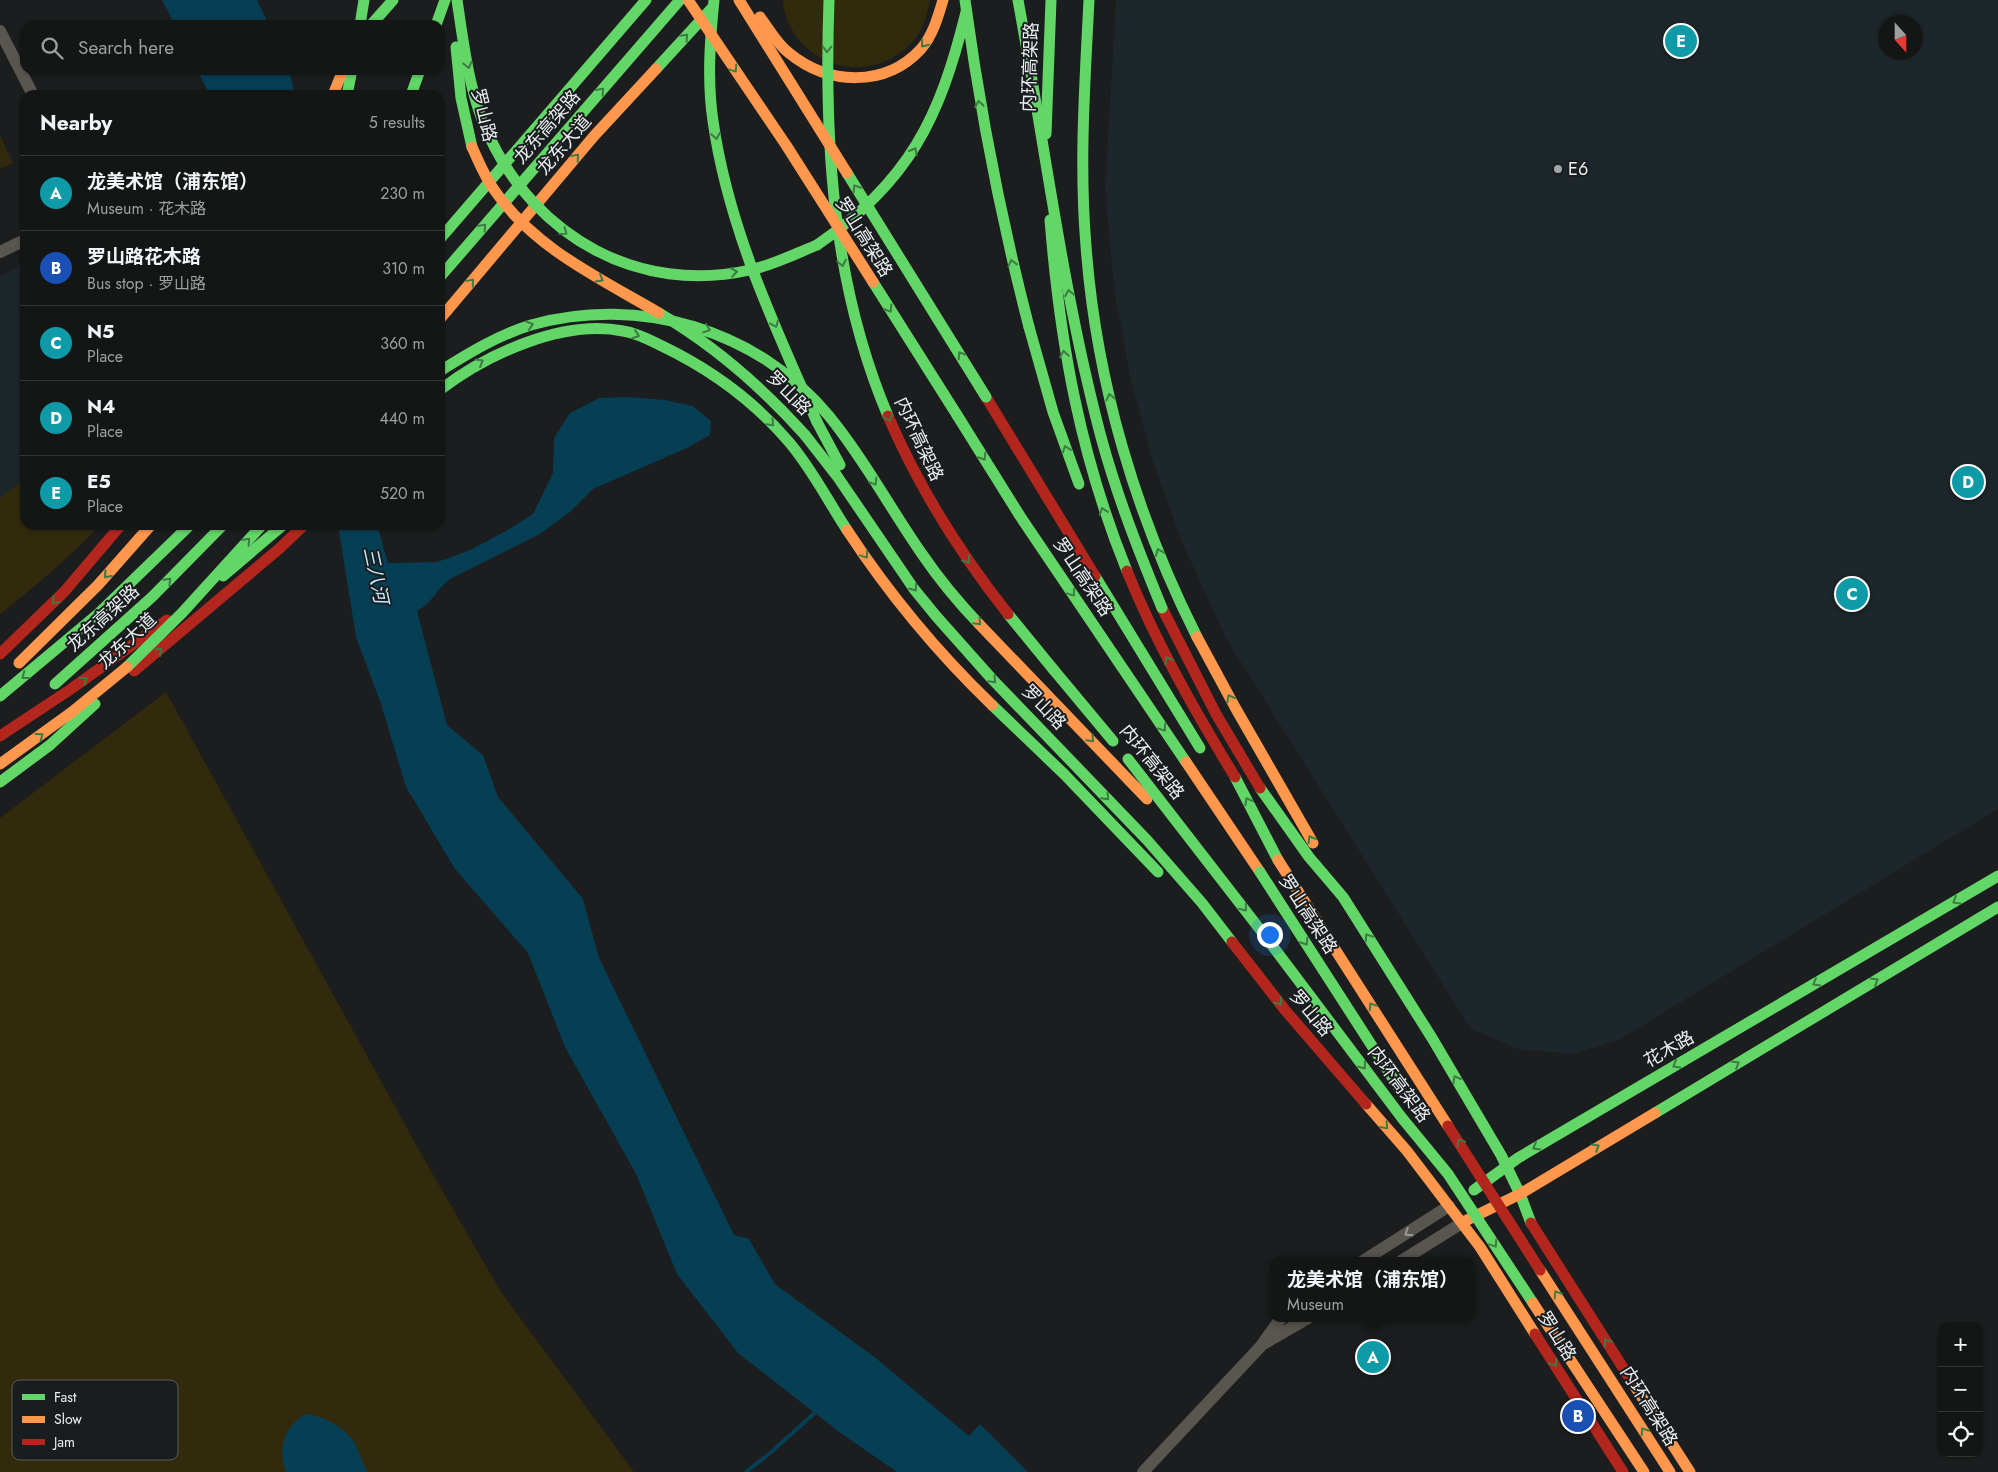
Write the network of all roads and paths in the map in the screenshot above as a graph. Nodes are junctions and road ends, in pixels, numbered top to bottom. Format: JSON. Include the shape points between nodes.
{"nodes":[{"id":1,"x":364,"y":0,"type":"edge"},
{"id":2,"x":393,"y":0,"type":"edge"},
{"id":3,"x":445,"y":0,"type":"edge"},
{"id":4,"x":452,"y":0,"type":"edge"},
{"id":5,"x":457,"y":0,"type":"edge"},
{"id":6,"x":646,"y":0,"type":"edge"},
{"id":7,"x":680,"y":0,"type":"edge"},
{"id":8,"x":688,"y":0,"type":"edge"},
{"id":9,"x":714,"y":0,"type":"edge"},
{"id":10,"x":720,"y":0,"type":"edge"},
{"id":11,"x":739,"y":0,"type":"edge"},
{"id":12,"x":749,"y":0,"type":"edge"},
{"id":13,"x":829,"y":0,"type":"edge"},
{"id":14,"x":943,"y":0,"type":"edge"},
{"id":15,"x":967,"y":0,"type":"edge"},
{"id":16,"x":1018,"y":0,"type":"edge"},
{"id":17,"x":1050,"y":0,"type":"edge"},
{"id":18,"x":1089,"y":0,"type":"edge"},
{"id":19,"x":361,"y":20,"type":"edge"},
{"id":20,"x":375,"y":20,"type":"edge"},
{"id":21,"x":438,"y":20,"type":"edge"},
{"id":22,"x":0,"y":30,"type":"edge"},
{"id":23,"x":20,"y":69,"type":"edge"},
{"id":24,"x":23,"y":75,"type":"edge"},
{"id":25,"x":341,"y":75,"type":"edge"},
{"id":26,"x":351,"y":75,"type":"edge"},
{"id":27,"x":418,"y":75,"type":"edge"},
{"id":28,"x":30,"y":90,"type":"edge"},
{"id":29,"x":335,"y":90,"type":"edge"},
{"id":30,"x":348,"y":90,"type":"edge"},
{"id":31,"x":413,"y":90,"type":"edge"},
{"id":32,"x":445,"y":233,"type":"edge"},
{"id":33,"x":20,"y":242,"type":"edge"},
{"id":34,"x":0,"y":252,"type":"edge"},
{"id":35,"x":445,"y":271,"type":"edge"},
{"id":36,"x":445,"y":313,"type":"edge"},
{"id":37,"x":445,"y":368,"type":"edge"},
{"id":38,"x":445,"y":386,"type":"edge"},
{"id":39,"x":1084,"y":497,"type":"dead end"},
{"id":40,"x":117,"y":530,"type":"edge"},
{"id":41,"x":145,"y":530,"type":"edge"},
{"id":42,"x":185,"y":530,"type":"edge"},
{"id":43,"x":218,"y":530,"type":"edge"},
{"id":44,"x":257,"y":530,"type":"edge"},
{"id":45,"x":278,"y":530,"type":"edge"},
{"id":46,"x":298,"y":530,"type":"edge"},
{"id":47,"x":887,"y":548,"type":"junction"},
{"id":48,"x":1127,"y":604,"type":"dead end"},
{"id":49,"x":0,"y":654,"type":"edge"},
{"id":50,"x":12,"y":670,"type":"dead end"},
{"id":51,"x":1154,"y":674,"type":"junction"},
{"id":52,"x":0,"y":696,"type":"edge"},
{"id":53,"x":0,"y":729,"type":"edge"},
{"id":54,"x":0,"y":736,"type":"edge"},
{"id":55,"x":1206,"y":758,"type":"dead end"},
{"id":56,"x":0,"y":764,"type":"edge"},
{"id":57,"x":0,"y":782,"type":"edge"},
{"id":58,"x":1236,"y":805,"type":"dead end"},
{"id":59,"x":1278,"y":860,"type":"junction"},
{"id":60,"x":1998,"y":876,"type":"edge"},
{"id":61,"x":1167,"y":881,"type":"dead end"},
{"id":62,"x":1230,"y":890,"type":"junction"},
{"id":63,"x":1178,"y":893,"type":"dead end"},
{"id":64,"x":1343,"y":897,"type":"junction"},
{"id":65,"x":1998,"y":907,"type":"edge"},
{"id":66,"x":1248,"y":964,"type":"junction"},
{"id":67,"x":1409,"y":1103,"type":"dead end"},
{"id":68,"x":1418,"y":1118,"type":"dead end"},
{"id":69,"x":1407,"y":1151,"type":"junction"},
{"id":70,"x":1506,"y":1167,"type":"junction"},
{"id":71,"x":1448,"y":1174,"type":"junction"},
{"id":72,"x":1492,"y":1177,"type":"junction"},
{"id":73,"x":1520,"y":1194,"type":"junction"},
{"id":74,"x":1449,"y":1206,"type":"junction"},
{"id":75,"x":1462,"y":1223,"type":"junction"},
{"id":76,"x":1369,"y":1257,"type":"edge"},
{"id":77,"x":1407,"y":1257,"type":"edge"},
{"id":78,"x":1278,"y":1322,"type":"edge"},
{"id":79,"x":1301,"y":1322,"type":"edge"},
{"id":80,"x":1261,"y":1346,"type":"junction"},
{"id":81,"x":1142,"y":1472,"type":"edge"},
{"id":82,"x":1623,"y":1472,"type":"edge"},
{"id":83,"x":1644,"y":1472,"type":"edge"},
{"id":84,"x":1670,"y":1472,"type":"edge"},
{"id":85,"x":1690,"y":1472,"type":"edge"}],
"edges":[{"from":1,"to":19,"type":"main road"},
{"from":2,"to":20,"type":"main road"},
{"from":3,"to":21,"type":"main road"},
{"from":4,"to":47,"type":"main road","name":"罗山路","one_way":true,"bridge":true,"via":[[464,120],[484,173],[498,196],[514,216],[552,249],[684,328],[762,389],[805,435]]},
{"from":5,"to":15,"type":"main road","one_way":true,"bridge":true,"via":[[476,100],[506,170],[525,196],[545,217],[596,252],[626,265],[657,273],[698,276],[738,272],[777,262],[817,245],[856,217],[886,189],[910,159],[931,122],[957,53]]},
{"from":6,"to":32,"type":"main road","name":"龙东高架路"},
{"from":35,"to":7,"type":"main road","name":"龙东高架路","one_way":true},
{"from":8,"to":67,"type":"main road","name":"罗山高架路","one_way":true,"bridge":true,"via":[[786,145],[1020,516],[1260,872]]},
{"from":9,"to":47,"type":"main road","one_way":true,"bridge":true,"via":[[710,90],[720,162],[731,202],[758,281],[817,422]]},
{"from":36,"to":10,"type":"main road","name":"龙东大道","one_way":true,"via":[[594,136]]},
{"from":51,"to":11,"type":"main road","name":"罗山高架路","one_way":true,"bridge":true},
{"from":14,"to":12,"type":"main road","one_way":true,"via":[[935,28],[912,58],[873,78],[850,80],[827,75],[788,53]]},
{"from":13,"to":62,"type":"main road","name":"内环高架路","one_way":true,"bridge":true,"via":[[828,154],[841,258],[862,344],[900,444],[935,512],[981,579],[1134,766]]},
{"from":39,"to":15,"type":"main road","one_way":true,"bridge":true,"via":[[1053,412],[999,212],[978,98]]},
{"from":64,"to":16,"type":"main road","one_way":true,"bridge":true,"via":[[1309,857],[1266,797],[1216,714],[1162,608],[1121,502],[1081,356]]},
{"from":59,"to":17,"type":"main road","name":"内环高架路","one_way":true,"via":[[1156,636],[1114,540],[1083,445],[1063,353],[1052,263],[1046,117]]},
{"from":64,"to":18,"type":"main road","one_way":true,"via":[[1192,626],[1154,538],[1124,448],[1094,325],[1084,227],[1083,117]]},
{"from":22,"to":23,"type":"street"},
{"from":24,"to":28,"type":"street"},
{"from":25,"to":29,"type":"main road"},
{"from":26,"to":30,"type":"main road"},
{"from":27,"to":31,"type":"main road"},
{"from":33,"to":34,"type":"street"},
{"from":37,"to":62,"type":"main road","one_way":true,"bridge":true,"via":[[472,349],[507,333],[554,319],[636,313],[701,327],[768,359],[809,394],[842,434],[938,577]]},
{"from":38,"to":61,"type":"main road","one_way":true,"via":[[472,367],[514,346],[555,335],[599,329],[630,332],[683,356],[714,375],[743,396],[788,441],[880,577],[920,628],[984,699],[1094,803]]},
{"from":40,"to":49,"type":"main road","one_way":true,"via":[[82,572]]},
{"from":41,"to":50,"type":"main road","one_way":true,"via":[[68,616]]},
{"from":42,"to":52,"type":"main road","name":"龙东高架路","one_way":true,"via":[[92,620]]},
{"from":53,"to":43,"type":"main road","name":"龙东高架路","one_way":true,"via":[[109,637]]},
{"from":56,"to":44,"type":"main road","name":"龙东大道","one_way":true,"bridge":true,"via":[[64,718],[126,667]]},
{"from":54,"to":45,"type":"main road","one_way":true,"via":[[169,619]]},
{"from":57,"to":46,"type":"main road","one_way":true,"via":[[67,730]]},
{"from":47,"to":66,"type":"main road","name":"罗山路","one_way":true,"via":[[914,589],[960,644],[1147,840],[1202,903]]},
{"from":48,"to":51,"type":"main road"},
{"from":51,"to":55,"type":"main road","name":"罗山高架路"},
{"from":58,"to":59,"type":"main road","name":"罗山高架路"},
{"from":84,"to":59,"type":"main road","name":"内环高架路","one_way":true,"bridge":true},
{"from":60,"to":70,"type":"main road","name":"花木路","one_way":true},
{"from":62,"to":71,"type":"main road","name":"内环高架路","one_way":true,"bridge":true},
{"from":63,"to":66,"type":"main road"},
{"from":70,"to":64,"type":"main road","one_way":true,"via":[[1432,1038]]},
{"from":73,"to":65,"type":"main road","one_way":true},
{"from":66,"to":69,"type":"main road","name":"罗山路","one_way":true},
{"from":68,"to":71,"type":"main road","bridge":true},
{"from":69,"to":72,"type":"main road"},
{"from":69,"to":74,"type":"main road","name":"罗山路"},
{"from":70,"to":72,"type":"main road","name":"花木路"},
{"from":70,"to":73,"type":"main road"},
{"from":71,"to":83,"type":"main road","name":"内环高架路","one_way":true,"bridge":true},
{"from":72,"to":73,"type":"main road"},
{"from":72,"to":74,"type":"main road","name":"花木路"},
{"from":73,"to":75,"type":"main road"},
{"from":85,"to":73,"type":"main road","one_way":true,"via":[[1528,1218]]},
{"from":74,"to":75,"type":"main road","name":"罗山路"},
{"from":74,"to":76,"type":"street","name":"花木路","one_way":true},
{"from":75,"to":77,"type":"street"},
{"from":75,"to":82,"type":"main road","name":"罗山路","one_way":true},
{"from":78,"to":80,"type":"street"},
{"from":79,"to":80,"type":"street"},
{"from":80,"to":81,"type":"street"}]}
